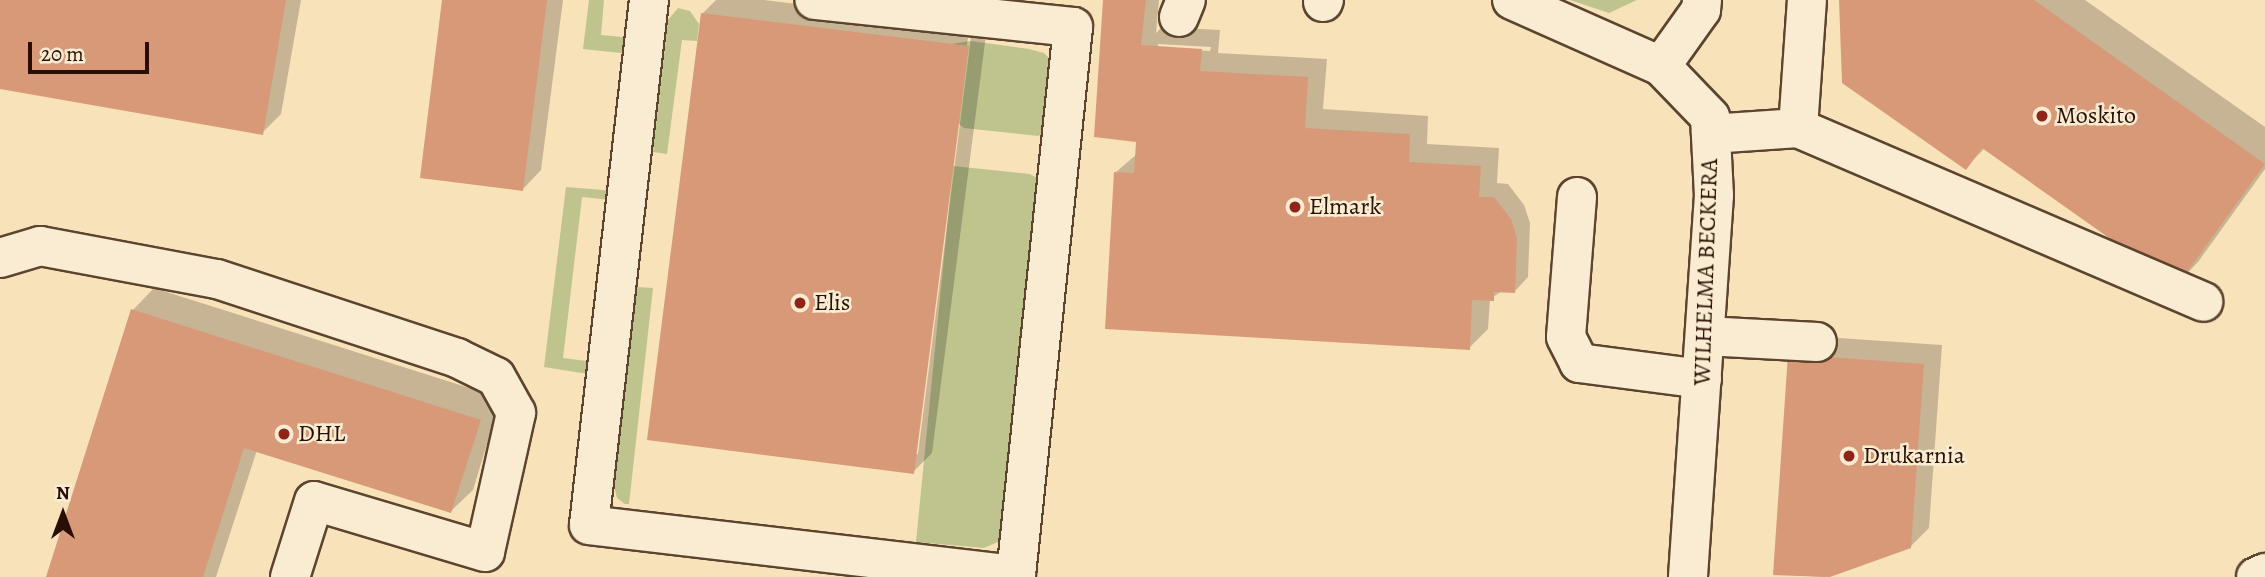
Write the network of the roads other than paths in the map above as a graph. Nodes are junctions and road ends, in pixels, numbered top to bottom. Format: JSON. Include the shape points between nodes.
{"nodes":[{"id":1,"x":649,"y":0,"type":"edge"},
{"id":2,"x":814,"y":0,"type":"edge"},
{"id":3,"x":1512,"y":0,"type":"edge"},
{"id":4,"x":1702,"y":0,"type":"edge"},
{"id":5,"x":1807,"y":0,"type":"edge"},
{"id":6,"x":939,"y":7,"type":"edge"},
{"id":7,"x":1661,"y":66,"type":"junction"},
{"id":8,"x":1798,"y":128,"type":"junction"},
{"id":9,"x":1711,"y":134,"type":"junction"},
{"id":10,"x":1577,"y":197,"type":"dead end"},
{"id":11,"x":0,"y":258,"type":"edge"},
{"id":12,"x":2203,"y":302,"type":"dead end"},
{"id":13,"x":1704,"y":336,"type":"junction"},
{"id":14,"x":1817,"y":342,"type":"dead end"},
{"id":15,"x":1702,"y":379,"type":"junction"},
{"id":16,"x":2265,"y":573,"type":"edge"},
{"id":17,"x":290,"y":577,"type":"edge"},
{"id":18,"x":1688,"y":577,"type":"edge"},
{"id":19,"x":2256,"y":577,"type":"edge"}],
"edges":[{"from":1,"to":6,"type":"street","via":[[589,525],[1016,575],[1073,27]]},
{"from":2,"to":6,"type":"street"},
{"from":3,"to":7,"type":"street","name":"WILHELMA BECKERA"},
{"from":4,"to":7,"type":"street","via":[[1701,10]]},
{"from":5,"to":8,"type":"street"},
{"from":7,"to":9,"type":"street","name":"WILHELMA BECKERA","via":[[1710,117]]},
{"from":8,"to":9,"type":"street"},
{"from":8,"to":12,"type":"street"},
{"from":9,"to":13,"type":"street","name":"WILHELMA BECKERA","via":[[1714,195]]},
{"from":10,"to":15,"type":"street","via":[[1566,337],[1579,363]]},
{"from":11,"to":17,"type":"street","via":[[40,246],[217,279],[457,358],[496,377],[516,413],[485,552],[314,501]]},
{"from":13,"to":14,"type":"street"},
{"from":13,"to":15,"type":"street","name":"WILHELMA BECKERA"},
{"from":15,"to":18,"type":"street","name":"WILHELMA BECKERA"},
{"from":16,"to":19,"type":"street"}]}
